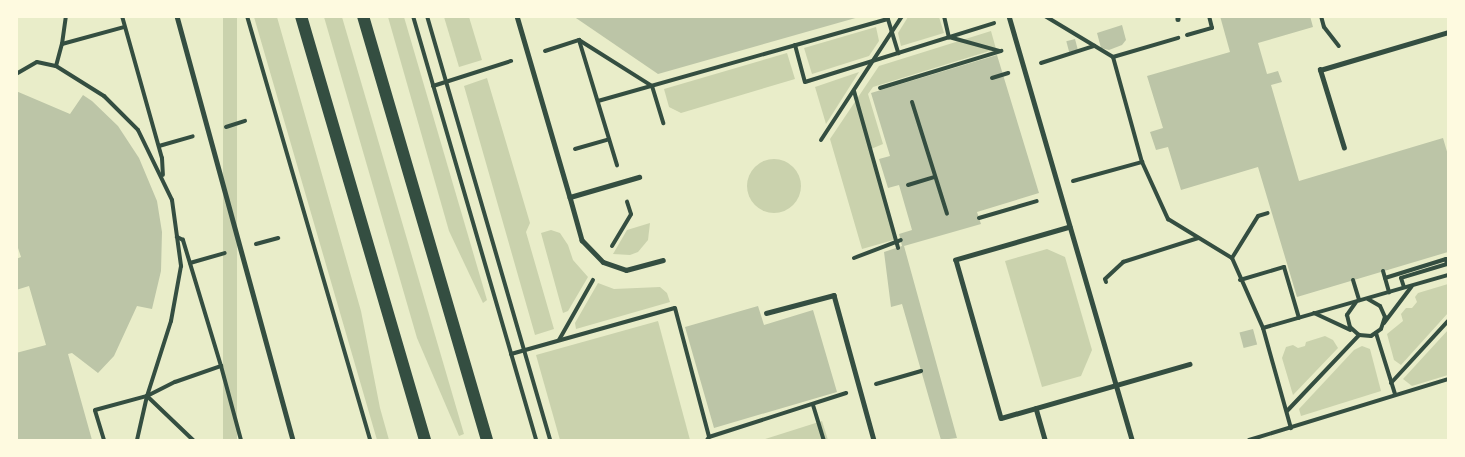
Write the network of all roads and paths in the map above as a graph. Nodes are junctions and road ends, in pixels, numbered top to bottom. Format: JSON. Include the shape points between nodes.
{"nodes":[{"id":1,"x":66,"y":16,"type":"edge"},
{"id":2,"x":122,"y":16,"type":"edge"},
{"id":3,"x":177,"y":16,"type":"edge"},
{"id":4,"x":247,"y":16,"type":"edge"},
{"id":5,"x":301,"y":16,"type":"edge"},
{"id":6,"x":363,"y":16,"type":"edge"},
{"id":7,"x":413,"y":16,"type":"edge"},
{"id":8,"x":427,"y":16,"type":"edge"},
{"id":9,"x":517,"y":16,"type":"edge"},
{"id":10,"x":902,"y":16,"type":"edge"},
{"id":11,"x":944,"y":16,"type":"edge"},
{"id":12,"x":1045,"y":16,"type":"edge"},
{"id":13,"x":1209,"y":16,"type":"edge"},
{"id":14,"x":1321,"y":16,"type":"edge"},
{"id":15,"x":888,"y":18,"type":"edge"},
{"id":16,"x":1006,"y":18,"type":"edge"},
{"id":17,"x":1178,"y":18,"type":"edge"},
{"id":18,"x":124,"y":27,"type":"junction"},
{"id":19,"x":1449,"y":32,"type":"edge"},
{"id":20,"x":892,"y":33,"type":"junction"},
{"id":21,"x":1183,"y":36,"type":"junction"},
{"id":22,"x":949,"y":37,"type":"junction"},
{"id":23,"x":579,"y":40,"type":"junction"},
{"id":24,"x":62,"y":44,"type":"junction"},
{"id":25,"x":795,"y":45,"type":"junction"},
{"id":26,"x":1095,"y":46,"type":"junction"},
{"id":27,"x":541,"y":52,"type":"dead end"},
{"id":28,"x":898,"y":53,"type":"junction"},
{"id":29,"x":1113,"y":57,"type":"junction"},
{"id":30,"x":874,"y":60,"type":"junction"},
{"id":31,"x":511,"y":61,"type":"dead end"},
{"id":32,"x":1350,"y":61,"type":"junction"},
{"id":33,"x":56,"y":66,"type":"junction"},
{"id":34,"x":1024,"y":68,"type":"junction"},
{"id":35,"x":16,"y":74,"type":"edge"},
{"id":36,"x":992,"y":78,"type":"dead end"},
{"id":37,"x":446,"y":82,"type":"junction"},
{"id":38,"x":433,"y":86,"type":"junction"},
{"id":39,"x":652,"y":86,"type":"junction"},
{"id":40,"x":880,"y":88,"type":"dead end"},
{"id":41,"x":854,"y":91,"type":"junction"},
{"id":42,"x":598,"y":101,"type":"junction"},
{"id":43,"x":912,"y":102,"type":"dead end"},
{"id":44,"x":663,"y":123,"type":"dead end"},
{"id":45,"x":609,"y":139,"type":"junction"},
{"id":46,"x":821,"y":140,"type":"dead end"},
{"id":47,"x":1344,"y":148,"type":"dead end"},
{"id":48,"x":575,"y":149,"type":"dead end"},
{"id":49,"x":1142,"y":162,"type":"junction"},
{"id":50,"x":617,"y":166,"type":"dead end"},
{"id":51,"x":639,"y":177,"type":"dead end"},
{"id":52,"x":935,"y":177,"type":"junction"},
{"id":53,"x":163,"y":178,"type":"junction"},
{"id":54,"x":908,"y":184,"type":"dead end"},
{"id":55,"x":1058,"y":185,"type":"junction"},
{"id":56,"x":570,"y":197,"type":"junction"},
{"id":57,"x":1037,"y":201,"type":"dead end"},
{"id":58,"x":627,"y":202,"type":"dead end"},
{"id":59,"x":1268,"y":213,"type":"dead end"},
{"id":60,"x":946,"y":214,"type":"dead end"},
{"id":61,"x":978,"y":218,"type":"dead end"},
{"id":62,"x":1070,"y":227,"type":"junction"},
{"id":63,"x":177,"y":237,"type":"junction"},
{"id":64,"x":1199,"y":238,"type":"junction"},
{"id":65,"x":898,"y":241,"type":"junction"},
{"id":66,"x":898,"y":248,"type":"dead end"},
{"id":67,"x":609,"y":252,"type":"dead end"},
{"id":68,"x":854,"y":258,"type":"dead end"},
{"id":69,"x":1232,"y":258,"type":"junction"},
{"id":70,"x":663,"y":260,"type":"dead end"},
{"id":71,"x":1383,"y":271,"type":"dead end"},
{"id":72,"x":1449,"y":275,"type":"edge"},
{"id":73,"x":1385,"y":278,"type":"junction"},
{"id":74,"x":593,"y":280,"type":"dead end"},
{"id":75,"x":1240,"y":280,"type":"junction"},
{"id":76,"x":1353,"y":280,"type":"dead end"},
{"id":77,"x":1413,"y":285,"type":"junction"},
{"id":78,"x":1404,"y":287,"type":"junction"},
{"id":79,"x":1108,"y":290,"type":"dead end"},
{"id":80,"x":1389,"y":292,"type":"junction"},
{"id":81,"x":1361,"y":300,"type":"junction"},
{"id":82,"x":1314,"y":313,"type":"junction"},
{"id":83,"x":766,"y":314,"type":"dead end"},
{"id":84,"x":1299,"y":318,"type":"junction"},
{"id":85,"x":1449,"y":321,"type":"edge"},
{"id":86,"x":1384,"y":323,"type":"junction"},
{"id":87,"x":1263,"y":328,"type":"junction"},
{"id":88,"x":1354,"y":332,"type":"junction"},
{"id":89,"x":1376,"y":333,"type":"junction"},
{"id":90,"x":16,"y":335,"type":"edge"},
{"id":91,"x":1359,"y":335,"type":"junction"},
{"id":92,"x":16,"y":340,"type":"edge"},
{"id":93,"x":559,"y":340,"type":"junction"},
{"id":94,"x":524,"y":350,"type":"junction"},
{"id":95,"x":511,"y":354,"type":"junction"},
{"id":96,"x":1190,"y":364,"type":"dead end"},
{"id":97,"x":221,"y":366,"type":"junction"},
{"id":98,"x":1449,"y":379,"type":"edge"},
{"id":99,"x":1391,"y":383,"type":"junction"},
{"id":100,"x":1116,"y":385,"type":"junction"},
{"id":101,"x":1395,"y":394,"type":"junction"},
{"id":102,"x":147,"y":396,"type":"junction"},
{"id":103,"x":1036,"y":408,"type":"junction"},
{"id":104,"x":1287,"y":411,"type":"junction"},
{"id":105,"x":1291,"y":428,"type":"junction"},
{"id":106,"x":708,"y":439,"type":"edge"},
{"id":107,"x":104,"y":441,"type":"edge"},
{"id":108,"x":136,"y":441,"type":"edge"},
{"id":109,"x":193,"y":441,"type":"edge"},
{"id":110,"x":241,"y":441,"type":"edge"},
{"id":111,"x":293,"y":441,"type":"edge"},
{"id":112,"x":370,"y":441,"type":"edge"},
{"id":113,"x":425,"y":441,"type":"edge"},
{"id":114,"x":487,"y":441,"type":"edge"},
{"id":115,"x":536,"y":441,"type":"edge"},
{"id":116,"x":550,"y":441,"type":"edge"},
{"id":117,"x":824,"y":441,"type":"edge"},
{"id":118,"x":874,"y":441,"type":"edge"},
{"id":119,"x":1045,"y":441,"type":"edge"},
{"id":120,"x":1132,"y":441,"type":"edge"},
{"id":121,"x":1249,"y":441,"type":"edge"}],
"edges":[{"from":1,"to":24,"type":"path"},
{"from":2,"to":18,"type":"path"},
{"from":3,"to":111,"type":"lane"},
{"from":4,"to":112,"type":"path"},
{"from":5,"to":113,"type":"main road"},
{"from":6,"to":114,"type":"main road"},
{"from":7,"to":38,"type":"path"},
{"from":8,"to":37,"type":"path"},
{"from":9,"to":56,"type":"lane"},
{"from":10,"to":20,"type":"path"},
{"from":11,"to":22,"type":"path"},
{"from":12,"to":26,"type":"path"},
{"from":13,"to":21,"type":"path","via":[[1212,28]]},
{"from":14,"to":32,"type":"path","via":[[1324,27]]},
{"from":15,"to":20,"type":"path"},
{"from":15,"to":25,"type":"path"},
{"from":16,"to":22,"type":"path"},
{"from":16,"to":34,"type":"lane"},
{"from":17,"to":21,"type":"path"},
{"from":18,"to":24,"type":"path"},
{"from":18,"to":53,"type":"path","via":[[162,158]]},
{"from":19,"to":32,"type":"lane"},
{"from":20,"to":28,"type":"path"},
{"from":20,"to":30,"type":"path"},
{"from":21,"to":29,"type":"path"},
{"from":22,"to":28,"type":"path"},
{"from":22,"to":40,"type":"path","via":[[1001,51]]},
{"from":23,"to":27,"type":"path"},
{"from":23,"to":39,"type":"path"},
{"from":23,"to":42,"type":"path"},
{"from":24,"to":33,"type":"path"},
{"from":25,"to":30,"type":"path","via":[[805,82]]},
{"from":25,"to":39,"type":"path"},
{"from":26,"to":29,"type":"path"},
{"from":26,"to":34,"type":"path"},
{"from":28,"to":30,"type":"path"},
{"from":29,"to":49,"type":"path"},
{"from":30,"to":41,"type":"path"},
{"from":31,"to":37,"type":"path"},
{"from":32,"to":47,"type":"lane","via":[[1320,70]]},
{"from":33,"to":35,"type":"path","via":[[37,62]]},
{"from":33,"to":53,"type":"path","via":[[104,96],[138,130]]},
{"from":34,"to":36,"type":"path"},
{"from":34,"to":55,"type":"lane"},
{"from":37,"to":38,"type":"path"},
{"from":37,"to":94,"type":"path"},
{"from":38,"to":95,"type":"path"},
{"from":39,"to":42,"type":"path"},
{"from":39,"to":44,"type":"path"},
{"from":41,"to":46,"type":"path"},
{"from":41,"to":65,"type":"path"},
{"from":42,"to":45,"type":"path"},
{"from":43,"to":52,"type":"path"},
{"from":45,"to":48,"type":"path"},
{"from":45,"to":50,"type":"path"},
{"from":49,"to":55,"type":"path"},
{"from":49,"to":64,"type":"path","via":[[1168,219]]},
{"from":51,"to":56,"type":"lane"},
{"from":52,"to":54,"type":"path"},
{"from":52,"to":60,"type":"path"},
{"from":53,"to":63,"type":"path","via":[[172,200]]},
{"from":55,"to":62,"type":"lane"},
{"from":56,"to":70,"type":"lane","via":[[582,240],[603,262],[626,270]]},
{"from":57,"to":61,"type":"path"},
{"from":58,"to":67,"type":"path","via":[[631,213]]},
{"from":59,"to":69,"type":"path","via":[[1258,216]]},
{"from":62,"to":100,"type":"lane"},
{"from":62,"to":103,"type":"lane","via":[[956,260],[1001,418]]},
{"from":63,"to":97,"type":"path","via":[[183,240]]},
{"from":63,"to":102,"type":"path","via":[[181,267],[171,321]]},
{"from":64,"to":69,"type":"path"},
{"from":64,"to":79,"type":"path","via":[[1123,262],[1105,279]]},
{"from":65,"to":66,"type":"path"},
{"from":65,"to":68,"type":"path"},
{"from":69,"to":75,"type":"path"},
{"from":71,"to":73,"type":"path"},
{"from":72,"to":77,"type":"path"},
{"from":73,"to":78,"type":"path","via":[[1446,259],[1448,264],[1401,278]]},
{"from":73,"to":80,"type":"path"},
{"from":74,"to":93,"type":"path"},
{"from":75,"to":84,"type":"path","via":[[1284,267]]},
{"from":75,"to":87,"type":"path"},
{"from":76,"to":81,"type":"path"},
{"from":77,"to":78,"type":"path"},
{"from":77,"to":86,"type":"path"},
{"from":78,"to":80,"type":"path"},
{"from":80,"to":81,"type":"path"},
{"from":81,"to":82,"type":"path"},
{"from":81,"to":86,"type":"path","via":[[1370,299],[1380,306]]},
{"from":81,"to":88,"type":"path","via":[[1353,304],[1347,315]]},
{"from":82,"to":84,"type":"path"},
{"from":82,"to":88,"type":"path"},
{"from":83,"to":118,"type":"lane","via":[[834,295]]},
{"from":84,"to":87,"type":"path"},
{"from":85,"to":99,"type":"path"},
{"from":86,"to":89,"type":"path"},
{"from":87,"to":104,"type":"path"},
{"from":88,"to":91,"type":"path"},
{"from":89,"to":91,"type":"path"},
{"from":89,"to":99,"type":"path"},
{"from":90,"to":92,"type":"path"},
{"from":91,"to":104,"type":"path"},
{"from":93,"to":94,"type":"path"},
{"from":93,"to":106,"type":"path","via":[[675,308]]},
{"from":94,"to":95,"type":"path"},
{"from":94,"to":116,"type":"path"},
{"from":95,"to":115,"type":"path"},
{"from":96,"to":100,"type":"lane"},
{"from":97,"to":102,"type":"path"},
{"from":97,"to":110,"type":"path"},
{"from":98,"to":101,"type":"path"},
{"from":99,"to":101,"type":"path"},
{"from":100,"to":103,"type":"lane"},
{"from":100,"to":120,"type":"lane"},
{"from":101,"to":105,"type":"path"},
{"from":102,"to":107,"type":"path","via":[[95,410]]},
{"from":102,"to":108,"type":"path"},
{"from":102,"to":109,"type":"path"},
{"from":103,"to":119,"type":"lane"},
{"from":104,"to":105,"type":"path"},
{"from":105,"to":121,"type":"path"},
{"from":106,"to":117,"type":"path","via":[[810,405]]}]}
